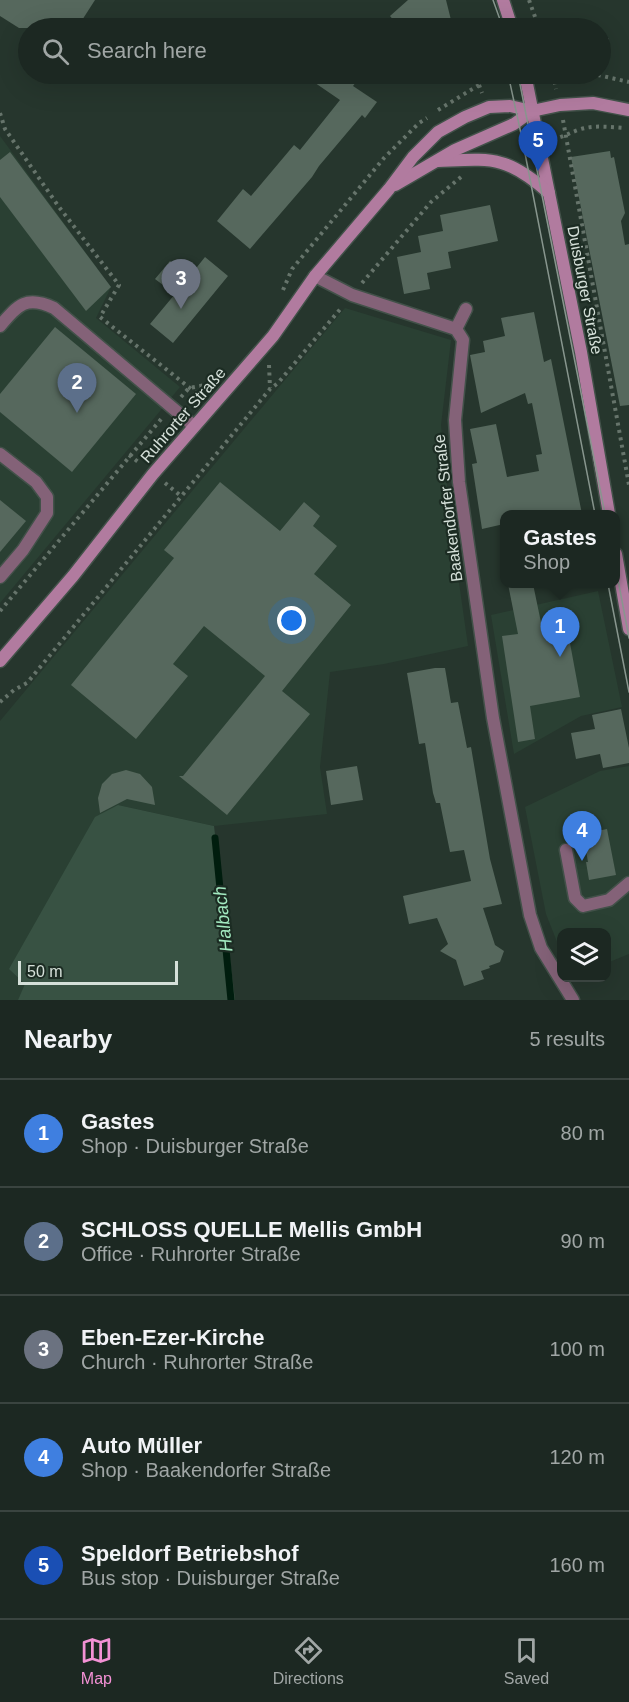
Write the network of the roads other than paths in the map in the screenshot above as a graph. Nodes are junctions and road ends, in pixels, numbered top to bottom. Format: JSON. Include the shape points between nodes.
{"nodes":[{"id":1,"x":527,"y":84,"type":"edge"},
{"id":2,"x":629,"y":110,"type":"edge"},
{"id":3,"x":532,"y":111,"type":"junction"},
{"id":4,"x":437,"y":161,"type":"junction"},
{"id":5,"x":389,"y":189,"type":"junction"},
{"id":6,"x":549,"y":193,"type":"junction"},
{"id":7,"x":315,"y":276,"type":"junction"},
{"id":8,"x":466,"y":309,"type":"dead end"},
{"id":9,"x":0,"y":326,"type":"edge"},
{"id":10,"x":456,"y":329,"type":"junction"},
{"id":11,"x":194,"y":426,"type":"junction"},
{"id":12,"x":0,"y":454,"type":"edge"},
{"id":13,"x":608,"y":510,"type":"edge"},
{"id":14,"x":620,"y":576,"type":"edge"},
{"id":15,"x":0,"y":577,"type":"edge"},
{"id":16,"x":627,"y":607,"type":"edge"},
{"id":17,"x":629,"y":629,"type":"edge"},
{"id":18,"x":0,"y":661,"type":"edge"},
{"id":19,"x":567,"y":850,"type":"dead end"},
{"id":20,"x":629,"y":883,"type":"edge"},
{"id":21,"x":573,"y":1000,"type":"edge"}],
"edges":[{"from":1,"to":3,"type":"street","name":"Duisburger Straße"},
{"from":2,"to":3,"type":"street","via":[[593,103]]},
{"from":3,"to":4,"type":"street","name":"Ruhrorter Straße","via":[[514,124]]},
{"from":3,"to":5,"type":"street","name":"Ruhrorter Straße","via":[[489,107],[465,117],[438,132]]},
{"from":3,"to":6,"type":"street","name":"Duisburger Straße"},
{"from":4,"to":5,"type":"street","name":"Ruhrorter Straße"},
{"from":4,"to":6,"type":"street","name":"Ruhrorter Straße","via":[[506,162]]},
{"from":5,"to":7,"type":"street","name":"Ruhrorter Straße"},
{"from":6,"to":13,"type":"street","name":"Duisburger Straße"},
{"from":7,"to":10,"type":"street","via":[[352,295]]},
{"from":7,"to":11,"type":"street","name":"Ruhrorter Straße","via":[[273,336]]},
{"from":8,"to":10,"type":"street"},
{"from":9,"to":11,"type":"street","via":[[24,303],[39,301],[54,308]]},
{"from":10,"to":21,"type":"street","name":"Baakendorfer Straße","via":[[463,340],[455,420],[459,482],[493,718],[530,915],[541,948]]},
{"from":11,"to":18,"type":"street","name":"Ruhrorter Straße"},
{"from":12,"to":15,"type":"street","via":[[36,482],[47,496],[47,513]]},
{"from":14,"to":16,"type":"street"},
{"from":16,"to":17,"type":"street"},
{"from":19,"to":20,"type":"street","via":[[575,898],[583,906],[609,900]]}]}
